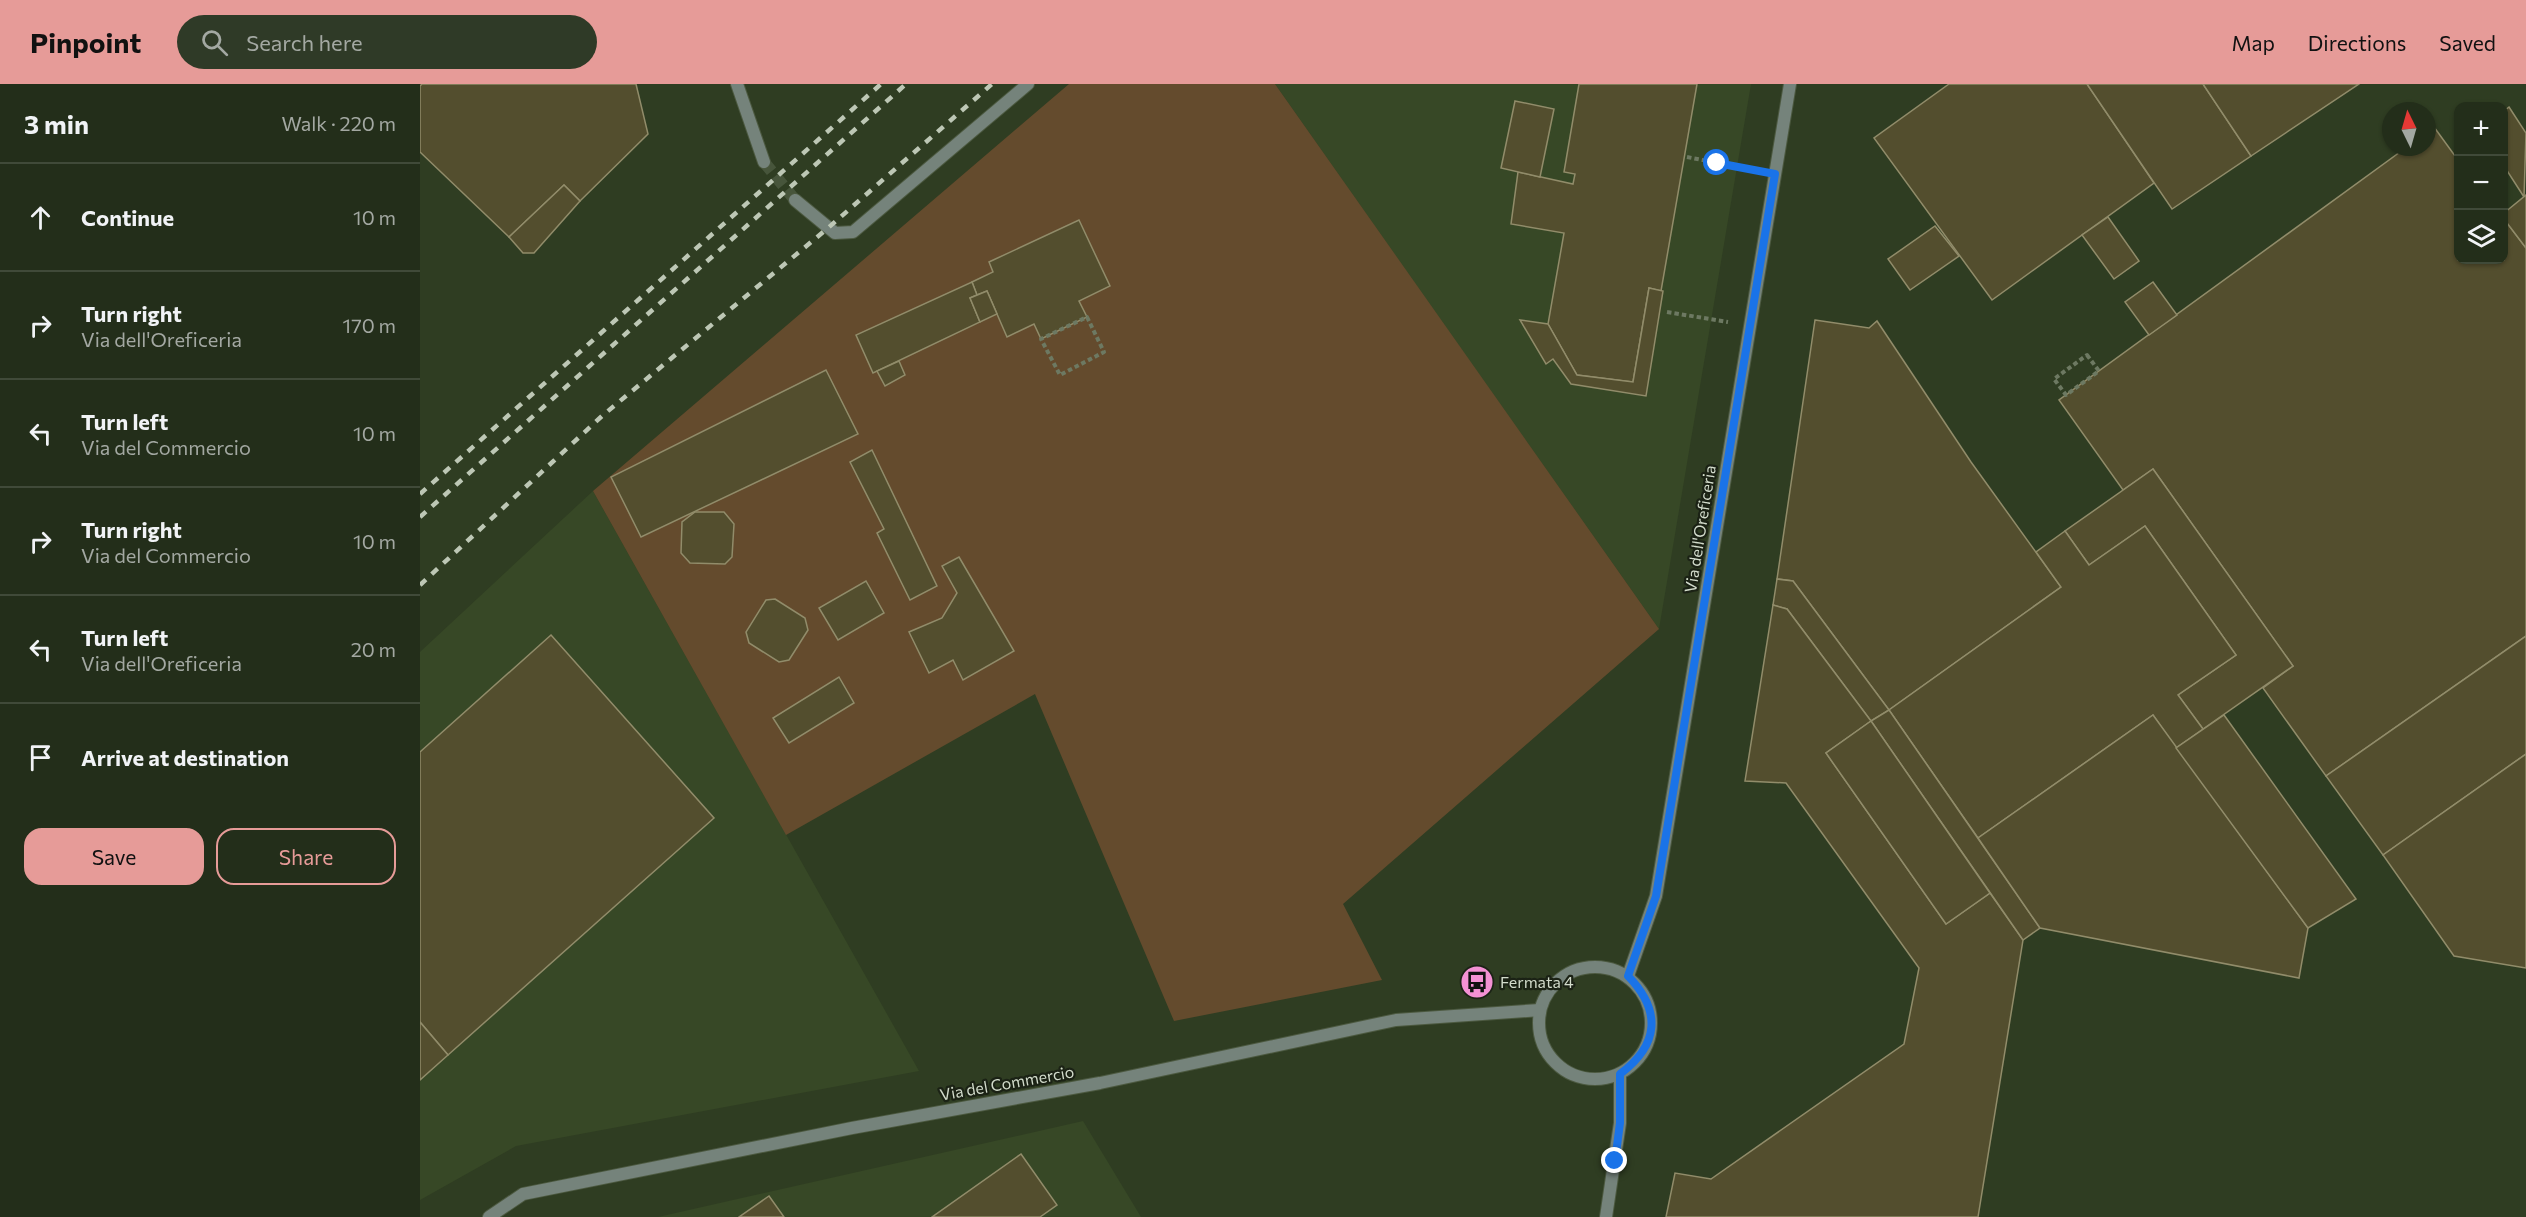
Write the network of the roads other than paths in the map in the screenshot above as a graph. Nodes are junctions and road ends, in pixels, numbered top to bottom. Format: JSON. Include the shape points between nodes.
{"nodes":[{"id":1,"x":737,"y":84,"type":"edge"},
{"id":2,"x":1028,"y":84,"type":"edge"},
{"id":3,"x":1790,"y":84,"type":"edge"},
{"id":4,"x":764,"y":162,"type":"tunnel mouth"},
{"id":5,"x":795,"y":200,"type":"tunnel mouth"},
{"id":6,"x":1628,"y":976,"type":"junction"},
{"id":7,"x":1540,"y":1010,"type":"junction"},
{"id":8,"x":1620,"y":1074,"type":"junction"},
{"id":9,"x":489,"y":1217,"type":"edge"},
{"id":10,"x":1606,"y":1217,"type":"edge"}],
"edges":[{"from":1,"to":4,"type":"street"},
{"from":2,"to":5,"type":"street","via":[[853,232],[835,233]]},
{"from":3,"to":6,"type":"street","name":"Via dell'Oreficeria","via":[[1656,896]]},
{"from":6,"to":7,"type":"street","via":[[1602,967],[1575,969],[1547,993]]},
{"from":6,"to":8,"type":"street","via":[[1642,990],[1651,1008],[1652,1028],[1647,1046]]},
{"from":7,"to":8,"type":"street","via":[[1543,1046],[1553,1061],[1584,1079]]},
{"from":7,"to":9,"type":"street","name":"Via del Commercio","via":[[1396,1020],[1100,1083],[523,1194]]},
{"from":8,"to":10,"type":"street","via":[[1620,1123]]}]}
